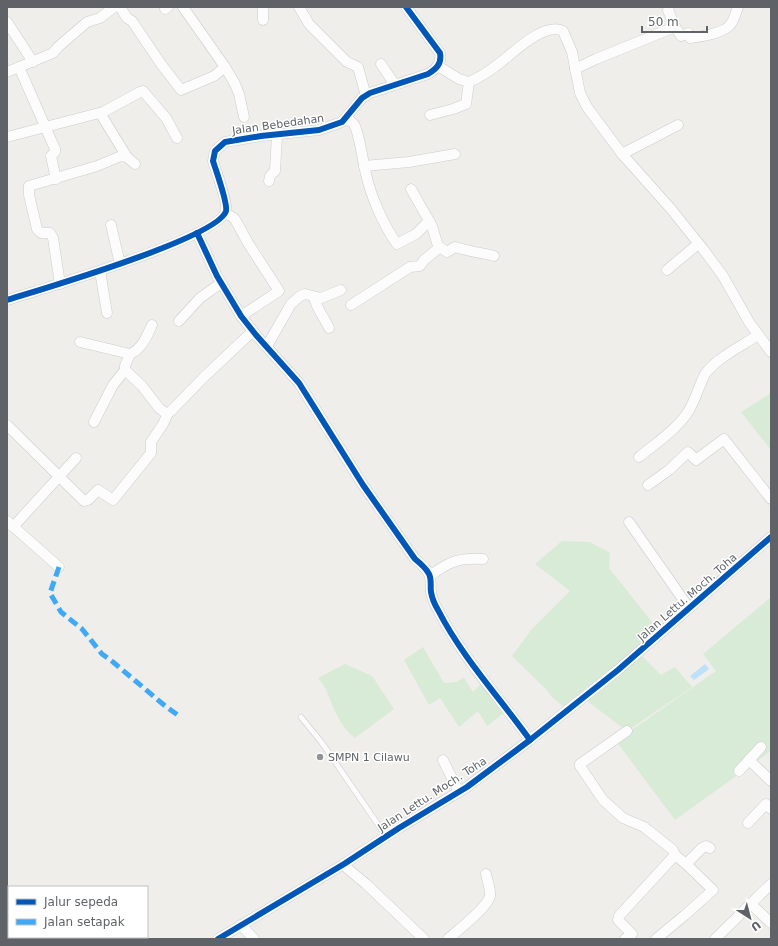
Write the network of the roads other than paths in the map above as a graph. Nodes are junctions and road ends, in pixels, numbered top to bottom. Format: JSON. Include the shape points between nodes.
{"nodes":[{"id":1,"x":114,"y":7,"type":"edge"},
{"id":2,"x":120,"y":7,"type":"edge"},
{"id":3,"x":183,"y":7,"type":"edge"},
{"id":4,"x":263,"y":7,"type":"edge"},
{"id":5,"x":299,"y":7,"type":"edge"},
{"id":6,"x":406,"y":7,"type":"edge"},
{"id":7,"x":669,"y":7,"type":"edge"},
{"id":8,"x":738,"y":7,"type":"edge"},
{"id":9,"x":263,"y":20,"type":"dead end"},
{"id":10,"x":7,"y":22,"type":"edge"},
{"id":11,"x":675,"y":28,"type":"junction"},
{"id":12,"x":33,"y":62,"type":"junction"},
{"id":13,"x":381,"y":64,"type":"dead end"},
{"id":14,"x":438,"y":66,"type":"junction"},
{"id":15,"x":19,"y":67,"type":"junction"},
{"id":16,"x":225,"y":67,"type":"junction"},
{"id":17,"x":576,"y":69,"type":"junction"},
{"id":18,"x":7,"y":72,"type":"edge"},
{"id":19,"x":469,"y":82,"type":"junction"},
{"id":20,"x":394,"y":85,"type":"junction"},
{"id":21,"x":366,"y":96,"type":"junction"},
{"id":22,"x":100,"y":113,"type":"junction"},
{"id":23,"x":430,"y":115,"type":"dead end"},
{"id":24,"x":244,"y":117,"type":"dead end"},
{"id":25,"x":346,"y":119,"type":"junction"},
{"id":26,"x":678,"y":125,"type":"dead end"},
{"id":27,"x":45,"y":127,"type":"junction"},
{"id":28,"x":278,"y":135,"type":"junction"},
{"id":29,"x":7,"y":137,"type":"edge"},
{"id":30,"x":177,"y":138,"type":"dead end"},
{"id":31,"x":455,"y":154,"type":"dead end"},
{"id":32,"x":622,"y":154,"type":"junction"},
{"id":33,"x":127,"y":156,"type":"junction"},
{"id":34,"x":135,"y":164,"type":"dead end"},
{"id":35,"x":364,"y":166,"type":"junction"},
{"id":36,"x":56,"y":179,"type":"junction"},
{"id":37,"x":269,"y":181,"type":"dead end"},
{"id":38,"x":411,"y":189,"type":"dead end"},
{"id":39,"x":225,"y":213,"type":"junction"},
{"id":40,"x":429,"y":221,"type":"junction"},
{"id":41,"x":111,"y":225,"type":"dead end"},
{"id":42,"x":197,"y":233,"type":"junction"},
{"id":43,"x":698,"y":244,"type":"junction"},
{"id":44,"x":439,"y":248,"type":"junction"},
{"id":45,"x":494,"y":256,"type":"dead end"},
{"id":46,"x":120,"y":264,"type":"junction"},
{"id":47,"x":667,"y":270,"type":"dead end"},
{"id":48,"x":100,"y":271,"type":"junction"},
{"id":49,"x":221,"y":283,"type":"junction"},
{"id":50,"x":60,"y":284,"type":"junction"},
{"id":51,"x":340,"y":290,"type":"dead end"},
{"id":52,"x":314,"y":297,"type":"junction"},
{"id":53,"x":7,"y":300,"type":"edge"},
{"id":54,"x":351,"y":305,"type":"dead end"},
{"id":55,"x":107,"y":313,"type":"dead end"},
{"id":56,"x":241,"y":316,"type":"junction"},
{"id":57,"x":179,"y":321,"type":"dead end"},
{"id":58,"x":152,"y":325,"type":"dead end"},
{"id":59,"x":329,"y":328,"type":"dead end"},
{"id":60,"x":252,"y":331,"type":"junction"},
{"id":61,"x":758,"y":336,"type":"junction"},
{"id":62,"x":80,"y":342,"type":"dead end"},
{"id":63,"x":267,"y":346,"type":"junction"},
{"id":64,"x":771,"y":352,"type":"edge"},
{"id":65,"x":130,"y":354,"type":"junction"},
{"id":66,"x":125,"y":370,"type":"junction"},
{"id":67,"x":168,"y":413,"type":"junction"},
{"id":68,"x":94,"y":422,"type":"dead end"},
{"id":69,"x":7,"y":425,"type":"edge"},
{"id":70,"x":639,"y":457,"type":"dead end"},
{"id":71,"x":76,"y":458,"type":"dead end"},
{"id":72,"x":58,"y":476,"type":"junction"},
{"id":73,"x":648,"y":485,"type":"dead end"},
{"id":74,"x":771,"y":498,"type":"edge"},
{"id":75,"x":629,"y":522,"type":"dead end"},
{"id":76,"x":10,"y":524,"type":"edge"},
{"id":77,"x":771,"y":537,"type":"edge"},
{"id":78,"x":483,"y":559,"type":"dead end"},
{"id":79,"x":59,"y":567,"type":"dead end"},
{"id":80,"x":430,"y":576,"type":"junction"},
{"id":81,"x":689,"y":608,"type":"junction"},
{"id":82,"x":301,"y":717,"type":"dead end"},
{"id":83,"x":627,"y":731,"type":"dead end"},
{"id":84,"x":530,"y":740,"type":"junction"},
{"id":85,"x":761,"y":747,"type":"dead end"},
{"id":86,"x":442,"y":760,"type":"dead end"},
{"id":87,"x":749,"y":760,"type":"junction"},
{"id":88,"x":739,"y":771,"type":"dead end"},
{"id":89,"x":771,"y":781,"type":"edge"},
{"id":90,"x":459,"y":792,"type":"junction"},
{"id":91,"x":771,"y":809,"type":"edge"},
{"id":92,"x":748,"y":823,"type":"dead end"},
{"id":93,"x":386,"y":836,"type":"junction"},
{"id":94,"x":710,"y":848,"type":"dead end"},
{"id":95,"x":675,"y":855,"type":"junction"},
{"id":96,"x":344,"y":864,"type":"junction"},
{"id":97,"x":686,"y":864,"type":"junction"},
{"id":98,"x":486,"y":874,"type":"dead end"},
{"id":99,"x":771,"y":884,"type":"edge"},
{"id":100,"x":751,"y":904,"type":"junction"},
{"id":101,"x":771,"y":923,"type":"edge"},
{"id":102,"x":241,"y":925,"type":"junction"},
{"id":103,"x":631,"y":937,"type":"edge"},
{"id":104,"x":420,"y":938,"type":"edge"},
{"id":105,"x":218,"y":939,"type":"edge"},
{"id":106,"x":254,"y":939,"type":"edge"},
{"id":107,"x":448,"y":939,"type":"edge"},
{"id":108,"x":656,"y":939,"type":"edge"},
{"id":109,"x":715,"y":939,"type":"edge"}],
"edges":[{"from":1,"to":12,"type":"street","via":[[100,18],[87,22],[53,53]]},
{"from":2,"to":16,"type":"street","via":[[181,90],[214,76]]},
{"from":3,"to":16,"type":"street"},
{"from":4,"to":9,"type":"street"},
{"from":5,"to":21,"type":"street","via":[[306,21],[346,62],[358,67]]},
{"from":6,"to":14,"type":"street","via":[[440,53]]},
{"from":7,"to":11,"type":"street"},
{"from":8,"to":11,"type":"street","via":[[731,24],[703,36],[690,38],[688,33],[681,36]]},
{"from":10,"to":12,"type":"street"},
{"from":11,"to":17,"type":"street"},
{"from":12,"to":15,"type":"street"},
{"from":13,"to":20,"type":"street"},
{"from":14,"to":19,"type":"street","via":[[458,79]]},
{"from":14,"to":20,"type":"street","name":"Jalan Bebedahan","via":[[428,74]]},
{"from":15,"to":18,"type":"street"},
{"from":15,"to":27,"type":"street"},
{"from":16,"to":24,"type":"street","via":[[237,89]]},
{"from":17,"to":19,"type":"street","via":[[565,34],[561,30],[551,30],[526,42],[485,74]]},
{"from":17,"to":32,"type":"street","via":[[580,93],[587,107]]},
{"from":19,"to":23,"type":"street","via":[[466,104]]},
{"from":20,"to":21,"type":"street","name":"Jalan Bebedahan"},
{"from":21,"to":25,"type":"street","name":"Jalan Bebedahan","via":[[358,102]]},
{"from":22,"to":27,"type":"street"},
{"from":22,"to":30,"type":"street","via":[[143,91],[166,118]]},
{"from":22,"to":33,"type":"street"},
{"from":25,"to":28,"type":"street","name":"Jalan Bebedahan","via":[[319,130]]},
{"from":25,"to":35,"type":"street","via":[[355,125]]},
{"from":26,"to":32,"type":"street"},
{"from":27,"to":29,"type":"street"},
{"from":27,"to":36,"type":"street","via":[[55,149],[51,157]]},
{"from":28,"to":37,"type":"street","via":[[274,171]]},
{"from":28,"to":39,"type":"street","name":"Jalan Bebedahan","via":[[225,142],[215,151],[213,161],[226,204]]},
{"from":31,"to":35,"type":"street"},
{"from":32,"to":43,"type":"street","via":[[672,209]]},
{"from":33,"to":34,"type":"street"},
{"from":33,"to":36,"type":"street"},
{"from":35,"to":40,"type":"street","via":[[378,207],[397,244],[416,234]]},
{"from":36,"to":50,"type":"street","via":[[28,187],[37,229],[39,232],[50,233],[53,238]]},
{"from":38,"to":40,"type":"street"},
{"from":39,"to":42,"type":"street"},
{"from":39,"to":56,"type":"street","via":[[234,218],[279,291]]},
{"from":40,"to":44,"type":"street"},
{"from":41,"to":46,"type":"street"},
{"from":42,"to":46,"type":"street"},
{"from":42,"to":49,"type":"street"},
{"from":43,"to":47,"type":"street"},
{"from":43,"to":61,"type":"street","via":[[723,276]]},
{"from":44,"to":45,"type":"street","via":[[447,252],[455,247]]},
{"from":44,"to":54,"type":"street","via":[[420,266],[409,268]]},
{"from":46,"to":48,"type":"street"},
{"from":48,"to":50,"type":"street"},
{"from":48,"to":55,"type":"street"},
{"from":49,"to":56,"type":"street"},
{"from":49,"to":57,"type":"street","via":[[200,298]]},
{"from":50,"to":53,"type":"street"},
{"from":51,"to":52,"type":"street","via":[[321,298]]},
{"from":52,"to":59,"type":"street"},
{"from":52,"to":63,"type":"street","via":[[305,294],[291,304]]},
{"from":56,"to":60,"type":"street"},
{"from":58,"to":65,"type":"street","via":[[144,341]]},
{"from":60,"to":63,"type":"street"},
{"from":60,"to":67,"type":"street"},
{"from":61,"to":64,"type":"street"},
{"from":61,"to":70,"type":"street","via":[[709,369],[679,424]]},
{"from":62,"to":65,"type":"street"},
{"from":63,"to":80,"type":"street","via":[[299,383],[363,485]]},
{"from":65,"to":66,"type":"street"},
{"from":66,"to":67,"type":"street","via":[[142,386],[159,408]]},
{"from":66,"to":68,"type":"street","via":[[113,385]]},
{"from":67,"to":72,"type":"street","via":[[151,442],[151,453],[113,500],[98,490],[84,501]]},
{"from":69,"to":72,"type":"street"},
{"from":71,"to":72,"type":"street"},
{"from":72,"to":76,"type":"street"},
{"from":73,"to":74,"type":"street","via":[[688,452],[696,460],[724,439]]},
{"from":75,"to":81,"type":"street"},
{"from":76,"to":79,"type":"street"},
{"from":77,"to":81,"type":"street","name":"Jalan Lettu. Moch. Toha"},
{"from":78,"to":80,"type":"street","via":[[466,558],[454,561]]},
{"from":80,"to":84,"type":"street","via":[[431,593],[456,639],[485,682]]},
{"from":81,"to":84,"type":"street","name":"Jalan Lettu. Moch. Toha","via":[[618,670]]},
{"from":82,"to":93,"type":"lane"},
{"from":83,"to":95,"type":"street","via":[[580,766],[603,800],[623,818],[644,827],[673,850]]},
{"from":84,"to":90,"type":"street","name":"Jalan Lettu. Moch. Toha"},
{"from":85,"to":87,"type":"street"},
{"from":86,"to":90,"type":"street"},
{"from":87,"to":88,"type":"street"},
{"from":87,"to":89,"type":"street"},
{"from":90,"to":93,"type":"street","name":"Jalan Lettu. Moch. Toha"},
{"from":91,"to":92,"type":"street","via":[[766,804]]},
{"from":93,"to":96,"type":"street","name":"Jalan Lettu. Moch. Toha"},
{"from":94,"to":97,"type":"street","via":[[704,846]]},
{"from":95,"to":97,"type":"street"},
{"from":95,"to":103,"type":"street","via":[[619,916],[618,920]]},
{"from":96,"to":102,"type":"street","name":"Jalan Lettu. Moch. Toha"},
{"from":96,"to":104,"type":"street"},
{"from":97,"to":108,"type":"street","via":[[713,890]]},
{"from":98,"to":107,"type":"street","via":[[491,895],[477,914]]},
{"from":99,"to":100,"type":"street"},
{"from":100,"to":101,"type":"street"},
{"from":100,"to":109,"type":"street"},
{"from":102,"to":105,"type":"street","name":"Jalan Lettu. Moch. Toha"},
{"from":102,"to":106,"type":"street"}]}
